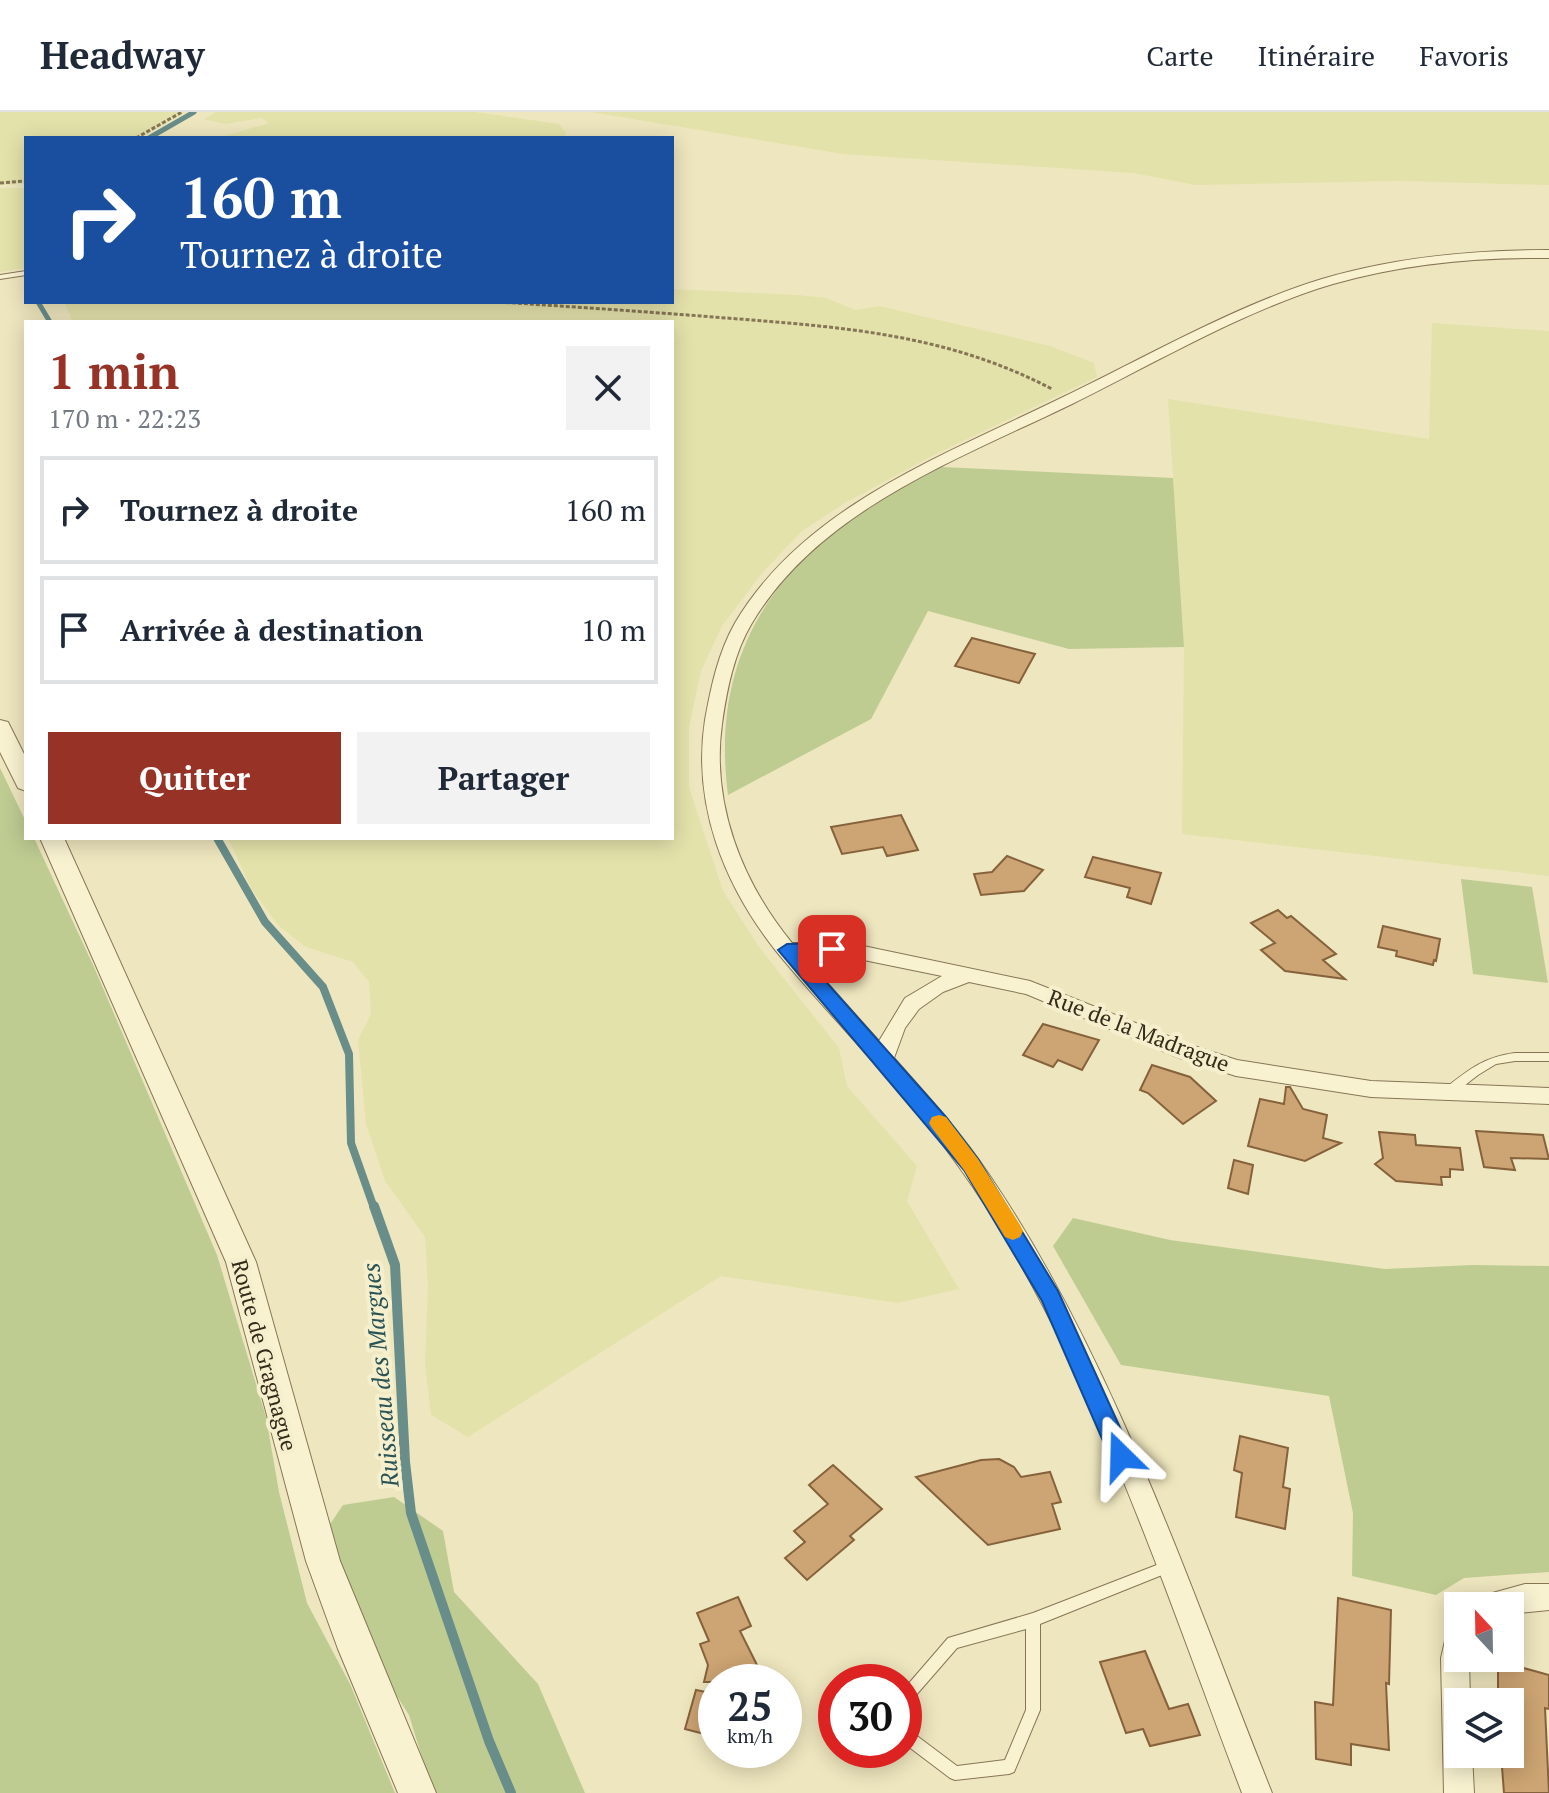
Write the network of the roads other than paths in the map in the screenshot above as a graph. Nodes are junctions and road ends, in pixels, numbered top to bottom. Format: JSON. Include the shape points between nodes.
{"nodes":[{"id":1,"x":1549,"y":254,"type":"edge"},
{"id":2,"x":24,"y":273,"type":"edge"},
{"id":3,"x":0,"y":277,"type":"edge"},
{"id":4,"x":0,"y":727,"type":"edge"},
{"id":5,"x":24,"y":779,"type":"edge"},
{"id":6,"x":53,"y":840,"type":"edge"},
{"id":7,"x":787,"y":950,"type":"junction"},
{"id":8,"x":969,"y":975,"type":"junction"},
{"id":9,"x":1549,"y":1057,"type":"edge"},
{"id":10,"x":883,"y":1061,"type":"junction"},
{"id":11,"x":1446,"y":1093,"type":"junction"},
{"id":12,"x":1549,"y":1096,"type":"edge"},
{"id":13,"x":1167,"y":1567,"type":"junction"},
{"id":14,"x":1524,"y":1597,"type":"edge"},
{"id":15,"x":1549,"y":1597,"type":"edge"},
{"id":16,"x":1033,"y":1620,"type":"junction"},
{"id":17,"x":1455,"y":1672,"type":"edge"},
{"id":18,"x":417,"y":1793,"type":"edge"},
{"id":19,"x":1257,"y":1793,"type":"edge"},
{"id":20,"x":1459,"y":1793,"type":"edge"}],
"edges":[{"from":1,"to":7,"type":"street","via":[[1442,259],[1330,281],[1246,315],[938,463],[855,508],[805,547],[741,627],[716,689],[712,722],[716,813],[736,871]]},
{"from":2,"to":3,"type":"lane"},
{"from":4,"to":5,"type":"street"},
{"from":6,"to":18,"type":"street","name":"Route de Gragnague","via":[[241,1262],[324,1565]]},
{"from":7,"to":8,"type":"street","name":"Rue de la Madrague","via":[[849,950]]},
{"from":7,"to":10,"type":"street"},
{"from":8,"to":10,"type":"street","via":[[920,995],[891,1033]]},
{"from":8,"to":11,"type":"street","name":"Rue de la Madrague","via":[[1030,988],[1236,1068],[1371,1089]]},
{"from":9,"to":11,"type":"lane","via":[[1503,1057],[1483,1063]]},
{"from":10,"to":13,"type":"street","via":[[971,1164],[1051,1297]]},
{"from":11,"to":12,"type":"street","name":"Rue de la Madrague"},
{"from":13,"to":16,"type":"lane"},
{"from":13,"to":19,"type":"street"},
{"from":14,"to":15,"type":"street"},
{"from":16,"to":16,"type":"lane","via":[[953,1643],[910,1691],[910,1739],[955,1773],[1009,1767],[1033,1710]]},
{"from":17,"to":20,"type":"street"}]}
